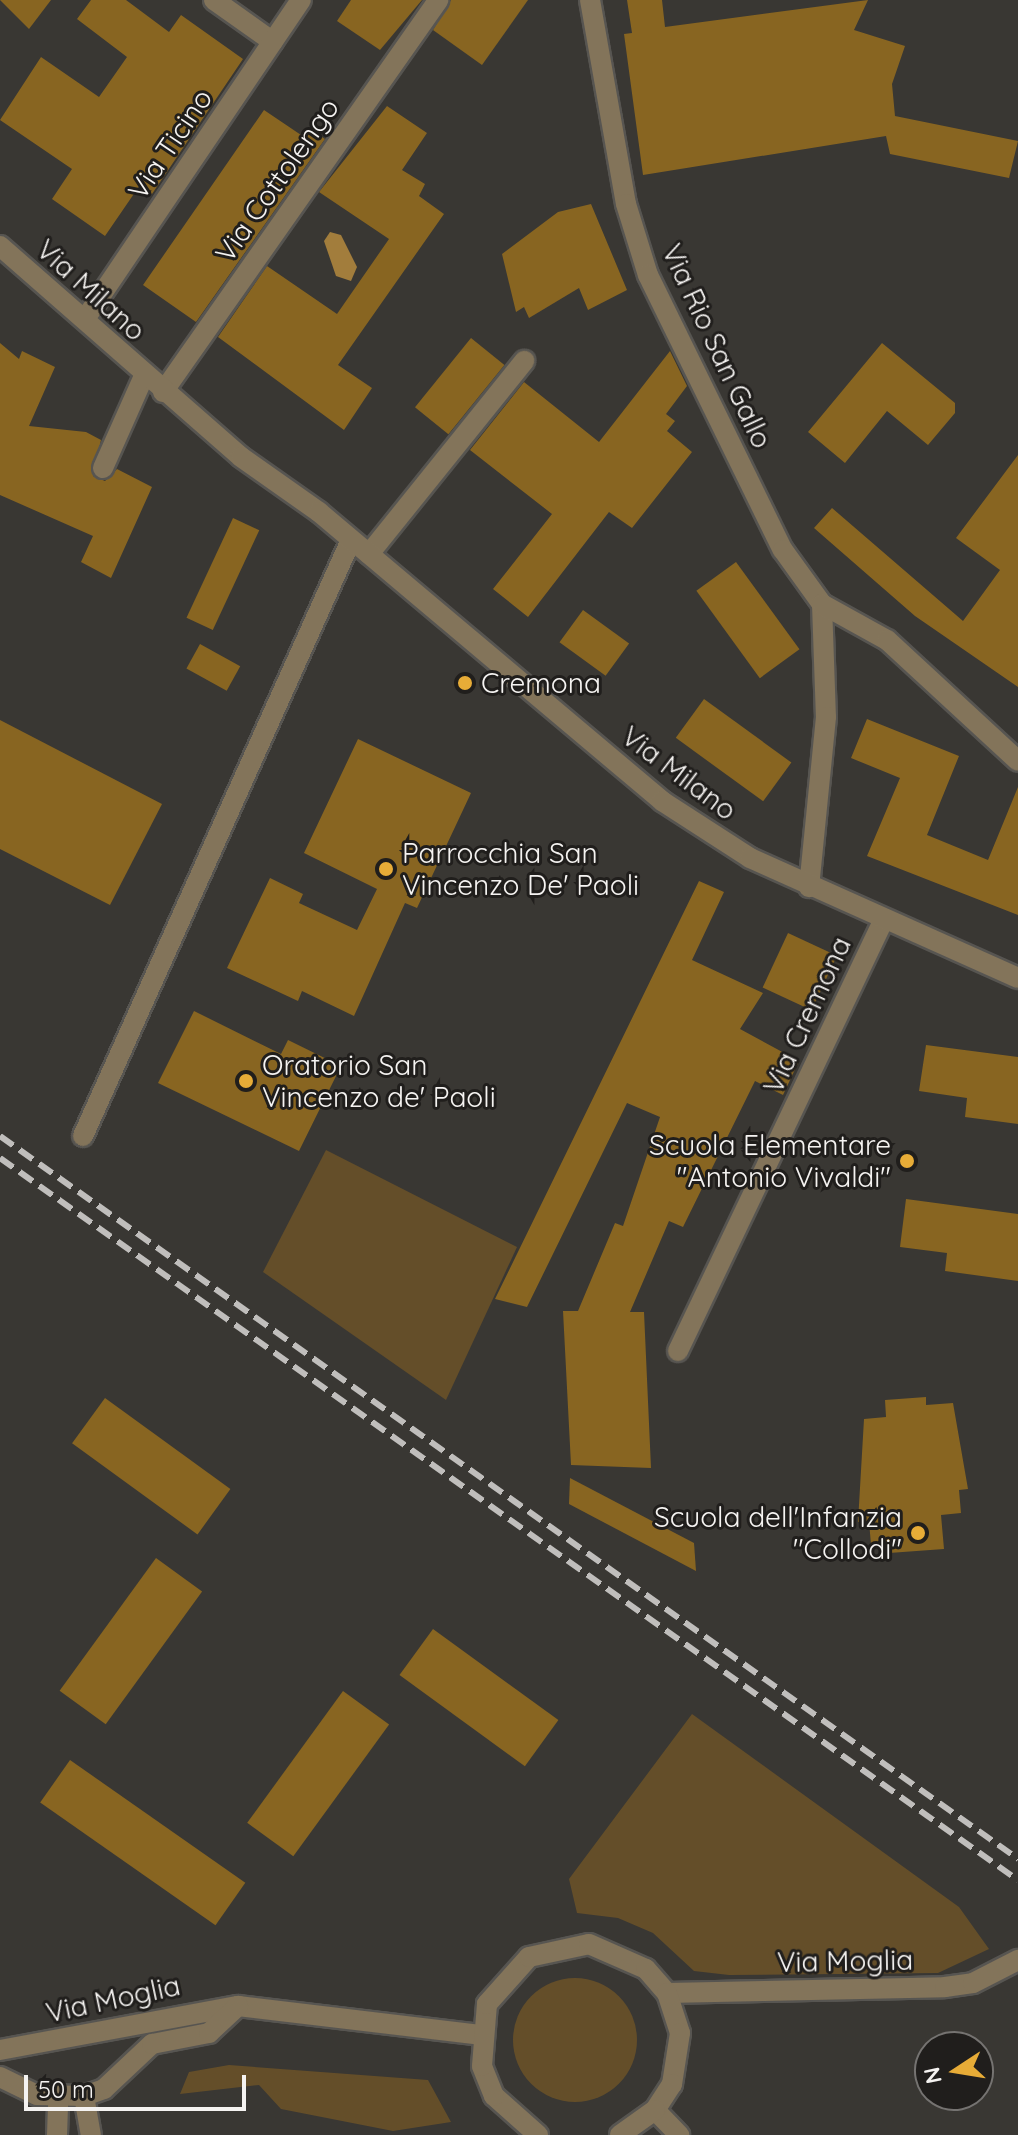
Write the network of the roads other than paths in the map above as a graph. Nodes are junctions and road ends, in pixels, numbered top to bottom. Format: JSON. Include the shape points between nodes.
{"nodes":[{"id":1,"x":214,"y":0,"type":"edge"},
{"id":2,"x":301,"y":0,"type":"edge"},
{"id":3,"x":438,"y":0,"type":"edge"},
{"id":4,"x":590,"y":0,"type":"edge"},
{"id":5,"x":273,"y":42,"type":"junction"},
{"id":6,"x":0,"y":246,"type":"edge"},
{"id":7,"x":85,"y":319,"type":"junction"},
{"id":8,"x":524,"y":361,"type":"dead end"},
{"id":9,"x":144,"y":376,"type":"junction"},
{"id":10,"x":163,"y":392,"type":"junction"},
{"id":11,"x":103,"y":468,"type":"dead end"},
{"id":12,"x":351,"y":540,"type":"junction"},
{"id":13,"x":369,"y":554,"type":"junction"},
{"id":14,"x":822,"y":604,"type":"junction"},
{"id":15,"x":1018,"y":761,"type":"edge"},
{"id":16,"x":809,"y":887,"type":"junction"},
{"id":17,"x":884,"y":920,"type":"junction"},
{"id":18,"x":1018,"y":978,"type":"edge"},
{"id":19,"x":83,"y":1136,"type":"dead end"},
{"id":20,"x":678,"y":1351,"type":"dead end"},
{"id":21,"x":1018,"y":1960,"type":"edge"},
{"id":22,"x":667,"y":1993,"type":"junction"},
{"id":23,"x":238,"y":2006,"type":"junction"},
{"id":24,"x":480,"y":2035,"type":"junction"},
{"id":25,"x":0,"y":2050,"type":"edge"},
{"id":26,"x":0,"y":2077,"type":"edge"},
{"id":27,"x":84,"y":2096,"type":"junction"},
{"id":28,"x":58,"y":2098,"type":"junction"},
{"id":29,"x":655,"y":2110,"type":"junction"},
{"id":30,"x":57,"y":2135,"type":"edge"},
{"id":31,"x":91,"y":2135,"type":"edge"},
{"id":32,"x":538,"y":2135,"type":"edge"},
{"id":33,"x":620,"y":2135,"type":"edge"},
{"id":34,"x":679,"y":2135,"type":"edge"}],
"edges":[{"from":1,"to":5,"type":"street"},
{"from":2,"to":5,"type":"street","name":"Via Ticino"},
{"from":3,"to":10,"type":"street","name":"Via Cottolengo"},
{"from":4,"to":14,"type":"street","name":"Via Rio San Gallo","via":[[626,204],[648,275],[783,550]]},
{"from":5,"to":7,"type":"street","name":"Via Ticino"},
{"from":6,"to":7,"type":"street","name":"Via Milano"},
{"from":7,"to":9,"type":"street","name":"Via Milano"},
{"from":8,"to":13,"type":"street"},
{"from":9,"to":10,"type":"street","name":"Via Milano"},
{"from":9,"to":11,"type":"street","name":"Via Milano"},
{"from":10,"to":12,"type":"street","name":"Via Milano"},
{"from":12,"to":13,"type":"street","name":"Via Milano"},
{"from":12,"to":19,"type":"street"},
{"from":13,"to":16,"type":"street","name":"Via Milano","via":[[662,801]]},
{"from":14,"to":15,"type":"street","name":"Via Rio San Gallo","via":[[887,640]]},
{"from":14,"to":16,"type":"street","via":[[826,717]]},
{"from":16,"to":17,"type":"street","name":"Via Milano"},
{"from":17,"to":18,"type":"street","name":"Via Milano"},
{"from":17,"to":20,"type":"street","name":"Via Cremona"},
{"from":21,"to":22,"type":"street","name":"Via Moglia","via":[[973,1983],[945,1987]]},
{"from":22,"to":24,"type":"street","via":[[620,1951],[558,1946],[504,1977]]},
{"from":22,"to":29,"type":"street","via":[[680,2052]]},
{"from":23,"to":24,"type":"street","name":"Via Moglia"},
{"from":23,"to":25,"type":"street","name":"Via Moglia"},
{"from":23,"to":27,"type":"street","name":"Via Moglia","via":[[209,2033],[152,2044],[104,2089]]},
{"from":24,"to":32,"type":"street","via":[[494,2096]]},
{"from":26,"to":28,"type":"street","name":"Via Moglia"},
{"from":27,"to":28,"type":"street","name":"Via Moglia"},
{"from":27,"to":31,"type":"street"},
{"from":28,"to":30,"type":"street"},
{"from":29,"to":33,"type":"street"},
{"from":29,"to":34,"type":"street"}]}
